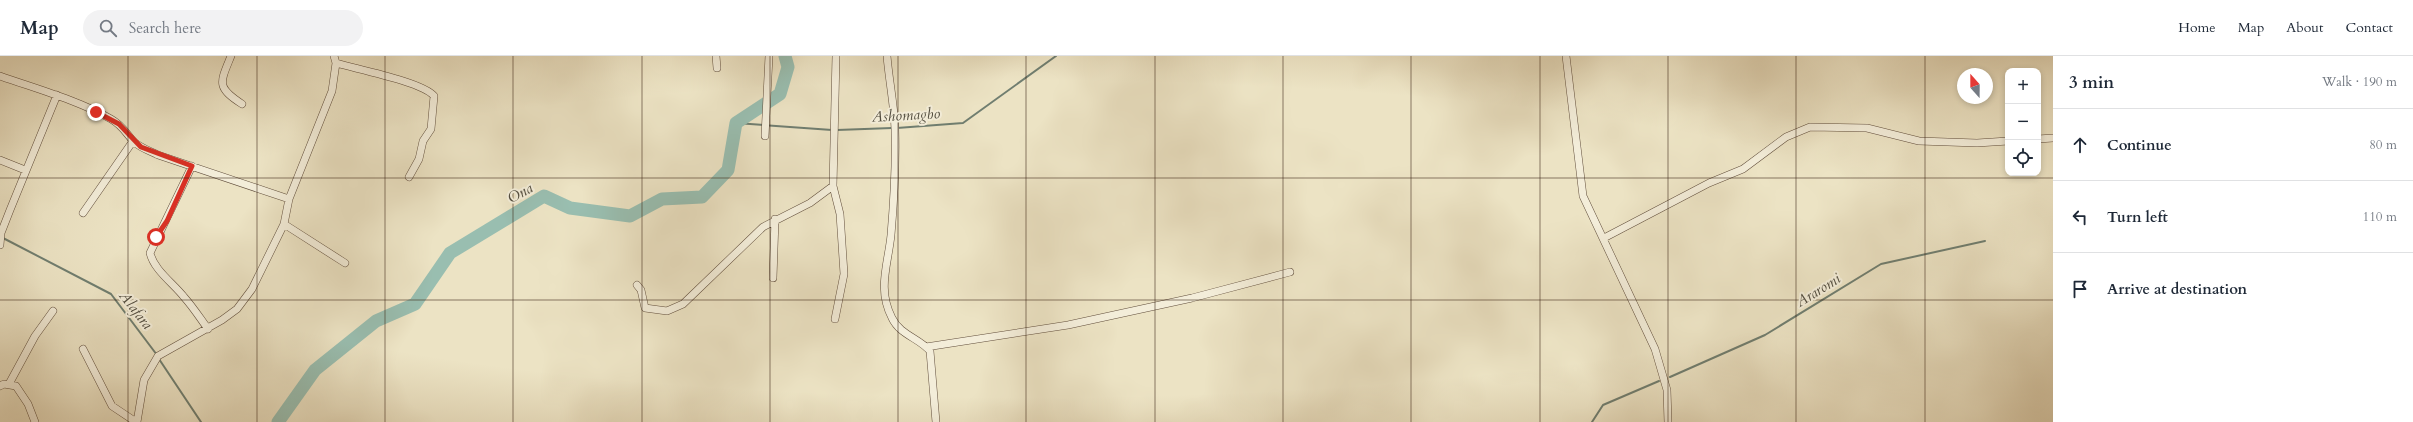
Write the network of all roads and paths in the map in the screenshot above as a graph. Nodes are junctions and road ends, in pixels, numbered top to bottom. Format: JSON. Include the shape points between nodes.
{"nodes":[{"id":1,"x":231,"y":56,"type":"edge"},
{"id":2,"x":716,"y":56,"type":"edge"},
{"id":3,"x":769,"y":56,"type":"edge"},
{"id":4,"x":836,"y":56,"type":"edge"},
{"id":5,"x":887,"y":56,"type":"edge"},
{"id":6,"x":1566,"y":56,"type":"edge"},
{"id":7,"x":335,"y":60,"type":"edge"},
{"id":8,"x":717,"y":68,"type":"dead end"},
{"id":9,"x":0,"y":76,"type":"edge"},
{"id":10,"x":57,"y":95,"type":"junction"},
{"id":11,"x":242,"y":104,"type":"dead end"},
{"id":12,"x":765,"y":136,"type":"dead end"},
{"id":13,"x":2053,"y":138,"type":"edge"},
{"id":14,"x":2041,"y":139,"type":"edge"},
{"id":15,"x":134,"y":141,"type":"junction"},
{"id":16,"x":2005,"y":141,"type":"edge"},
{"id":17,"x":0,"y":160,"type":"edge"},
{"id":18,"x":192,"y":166,"type":"junction"},
{"id":19,"x":25,"y":170,"type":"junction"},
{"id":20,"x":409,"y":177,"type":"dead end"},
{"id":21,"x":834,"y":186,"type":"junction"},
{"id":22,"x":289,"y":199,"type":"junction"},
{"id":23,"x":83,"y":213,"type":"dead end"},
{"id":24,"x":775,"y":220,"type":"junction"},
{"id":25,"x":284,"y":224,"type":"junction"},
{"id":26,"x":1604,"y":238,"type":"junction"},
{"id":27,"x":0,"y":245,"type":"edge"},
{"id":28,"x":345,"y":263,"type":"dead end"},
{"id":29,"x":1290,"y":272,"type":"dead end"},
{"id":30,"x":773,"y":278,"type":"dead end"},
{"id":31,"x":637,"y":285,"type":"dead end"},
{"id":32,"x":54,"y":311,"type":"dead end"},
{"id":33,"x":835,"y":319,"type":"dead end"},
{"id":34,"x":208,"y":329,"type":"junction"},
{"id":35,"x":926,"y":347,"type":"junction"},
{"id":36,"x":83,"y":349,"type":"dead end"},
{"id":37,"x":9,"y":384,"type":"junction"},
{"id":38,"x":0,"y":386,"type":"edge"},
{"id":39,"x":35,"y":422,"type":"edge"},
{"id":40,"x":136,"y":422,"type":"edge"},
{"id":41,"x":936,"y":422,"type":"edge"},
{"id":42,"x":1668,"y":422,"type":"edge"}],
"edges":[{"from":1,"to":11,"type":"street","via":[[222,84],[224,92]]},
{"from":2,"to":8,"type":"street"},
{"from":3,"to":12,"type":"street"},
{"from":4,"to":21,"type":"street"},
{"from":5,"to":35,"type":"street","via":[[895,128],[891,235],[883,283],[885,301],[895,324],[905,335]]},
{"from":6,"to":26,"type":"street","via":[[1583,196]]},
{"from":7,"to":20,"type":"street","via":[[406,82],[430,91],[434,96],[431,129]]},
{"from":7,"to":22,"type":"street","via":[[332,91]]},
{"from":9,"to":10,"type":"street"},
{"from":10,"to":15,"type":"street","via":[[110,118],[124,128]]},
{"from":10,"to":19,"type":"street"},
{"from":13,"to":14,"type":"street"},
{"from":15,"to":18,"type":"street","via":[[158,155]]},
{"from":15,"to":23,"type":"street"},
{"from":16,"to":26,"type":"street","via":[[1919,141],[1867,128],[1810,127],[1786,137],[1743,168]]},
{"from":17,"to":19,"type":"street"},
{"from":18,"to":22,"type":"street"},
{"from":18,"to":34,"type":"street","via":[[150,253],[155,264]]},
{"from":19,"to":27,"type":"street","via":[[1,233]]},
{"from":21,"to":24,"type":"street","via":[[810,203]]},
{"from":21,"to":33,"type":"street","via":[[840,214],[844,274]]},
{"from":22,"to":25,"type":"street"},
{"from":24,"to":30,"type":"street"},
{"from":24,"to":31,"type":"street","via":[[763,227],[692,297],[675,309],[659,311],[645,308],[641,290]]},
{"from":25,"to":28,"type":"street"},
{"from":25,"to":34,"type":"street","via":[[246,298],[237,309]]},
{"from":26,"to":42,"type":"street","via":[[1659,360],[1667,390]]},
{"from":29,"to":35,"type":"street","via":[[1192,298],[1068,325]]},
{"from":32,"to":37,"type":"street","via":[[35,336]]},
{"from":34,"to":40,"type":"street","via":[[158,356],[144,380]]},
{"from":35,"to":41,"type":"street","via":[[932,357]]},
{"from":36,"to":40,"type":"street","via":[[112,406]]},
{"from":37,"to":38,"type":"street"},
{"from":37,"to":39,"type":"street","via":[[20,389]]}]}
